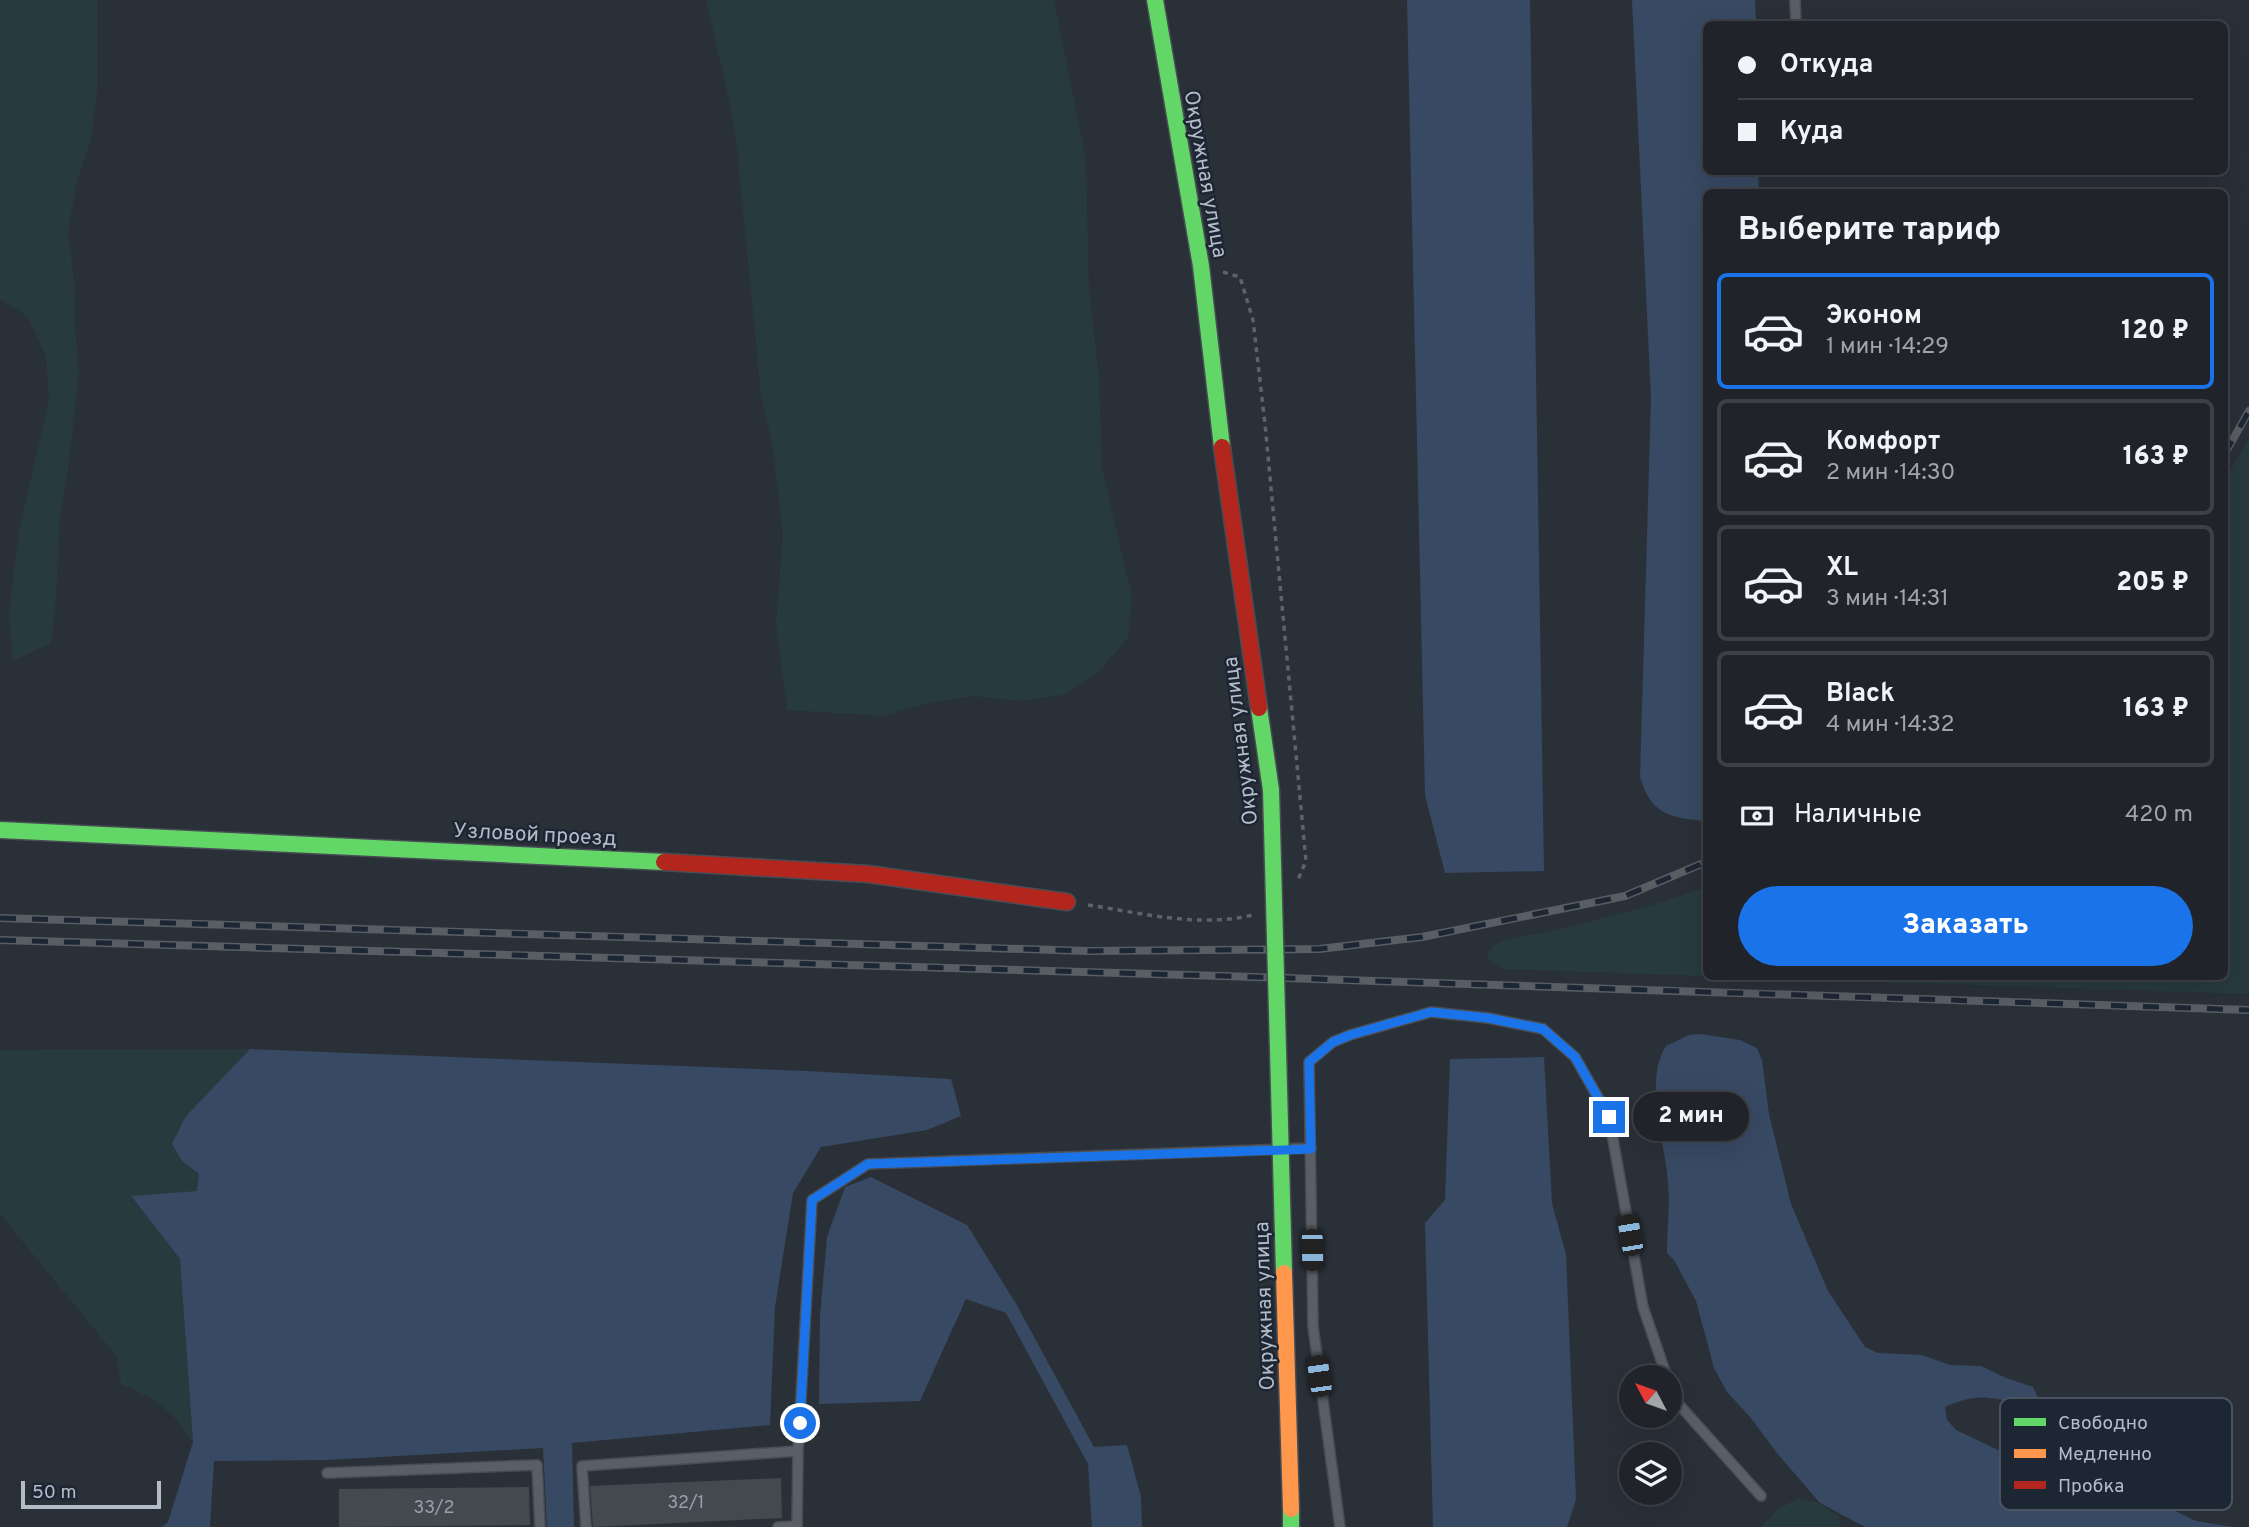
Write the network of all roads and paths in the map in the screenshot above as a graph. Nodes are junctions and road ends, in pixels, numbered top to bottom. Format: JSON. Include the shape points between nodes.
{"nodes":[{"id":1,"x":1155,"y":0,"type":"edge"},
{"id":2,"x":1795,"y":0,"type":"edge"},
{"id":3,"x":1796,"y":21,"type":"edge"},
{"id":4,"x":0,"y":830,"type":"edge"},
{"id":5,"x":1067,"y":902,"type":"dead end"},
{"id":6,"x":1311,"y":1149,"type":"junction"},
{"id":7,"x":1663,"y":1365,"type":"edge"},
{"id":8,"x":1682,"y":1407,"type":"edge"},
{"id":9,"x":798,"y":1451,"type":"junction"},
{"id":10,"x":327,"y":1473,"type":"dead end"},
{"id":11,"x":1761,"y":1496,"type":"dead end"},
{"id":12,"x":797,"y":1526,"type":"edge"},
{"id":13,"x":540,"y":1527,"type":"edge"},
{"id":14,"x":586,"y":1527,"type":"edge"},
{"id":15,"x":778,"y":1527,"type":"edge"},
{"id":16,"x":1291,"y":1527,"type":"edge"},
{"id":17,"x":1340,"y":1527,"type":"edge"}],
"edges":[{"from":1,"to":16,"type":"main road","name":"Окружная улица","bridge":true,"via":[[1201,266],[1271,790]]},
{"from":2,"to":3,"type":"lane"},
{"from":4,"to":5,"type":"main road","name":"Узловой проезд","via":[[524,853],[868,874]]},
{"from":6,"to":7,"type":"lane","via":[[1309,1062],[1333,1042],[1431,1012],[1543,1029],[1575,1057],[1609,1117],[1643,1307]]},
{"from":6,"to":9,"type":"lane","via":[[868,1164],[812,1200]]},
{"from":6,"to":17,"type":"lane","via":[[1312,1326]]},
{"from":8,"to":11,"type":"lane"},
{"from":9,"to":12,"type":"lane"},
{"from":9,"to":14,"type":"lane","via":[[582,1466]]},
{"from":10,"to":13,"type":"lane","via":[[537,1465]]},
{"from":12,"to":15,"type":"lane"}]}
